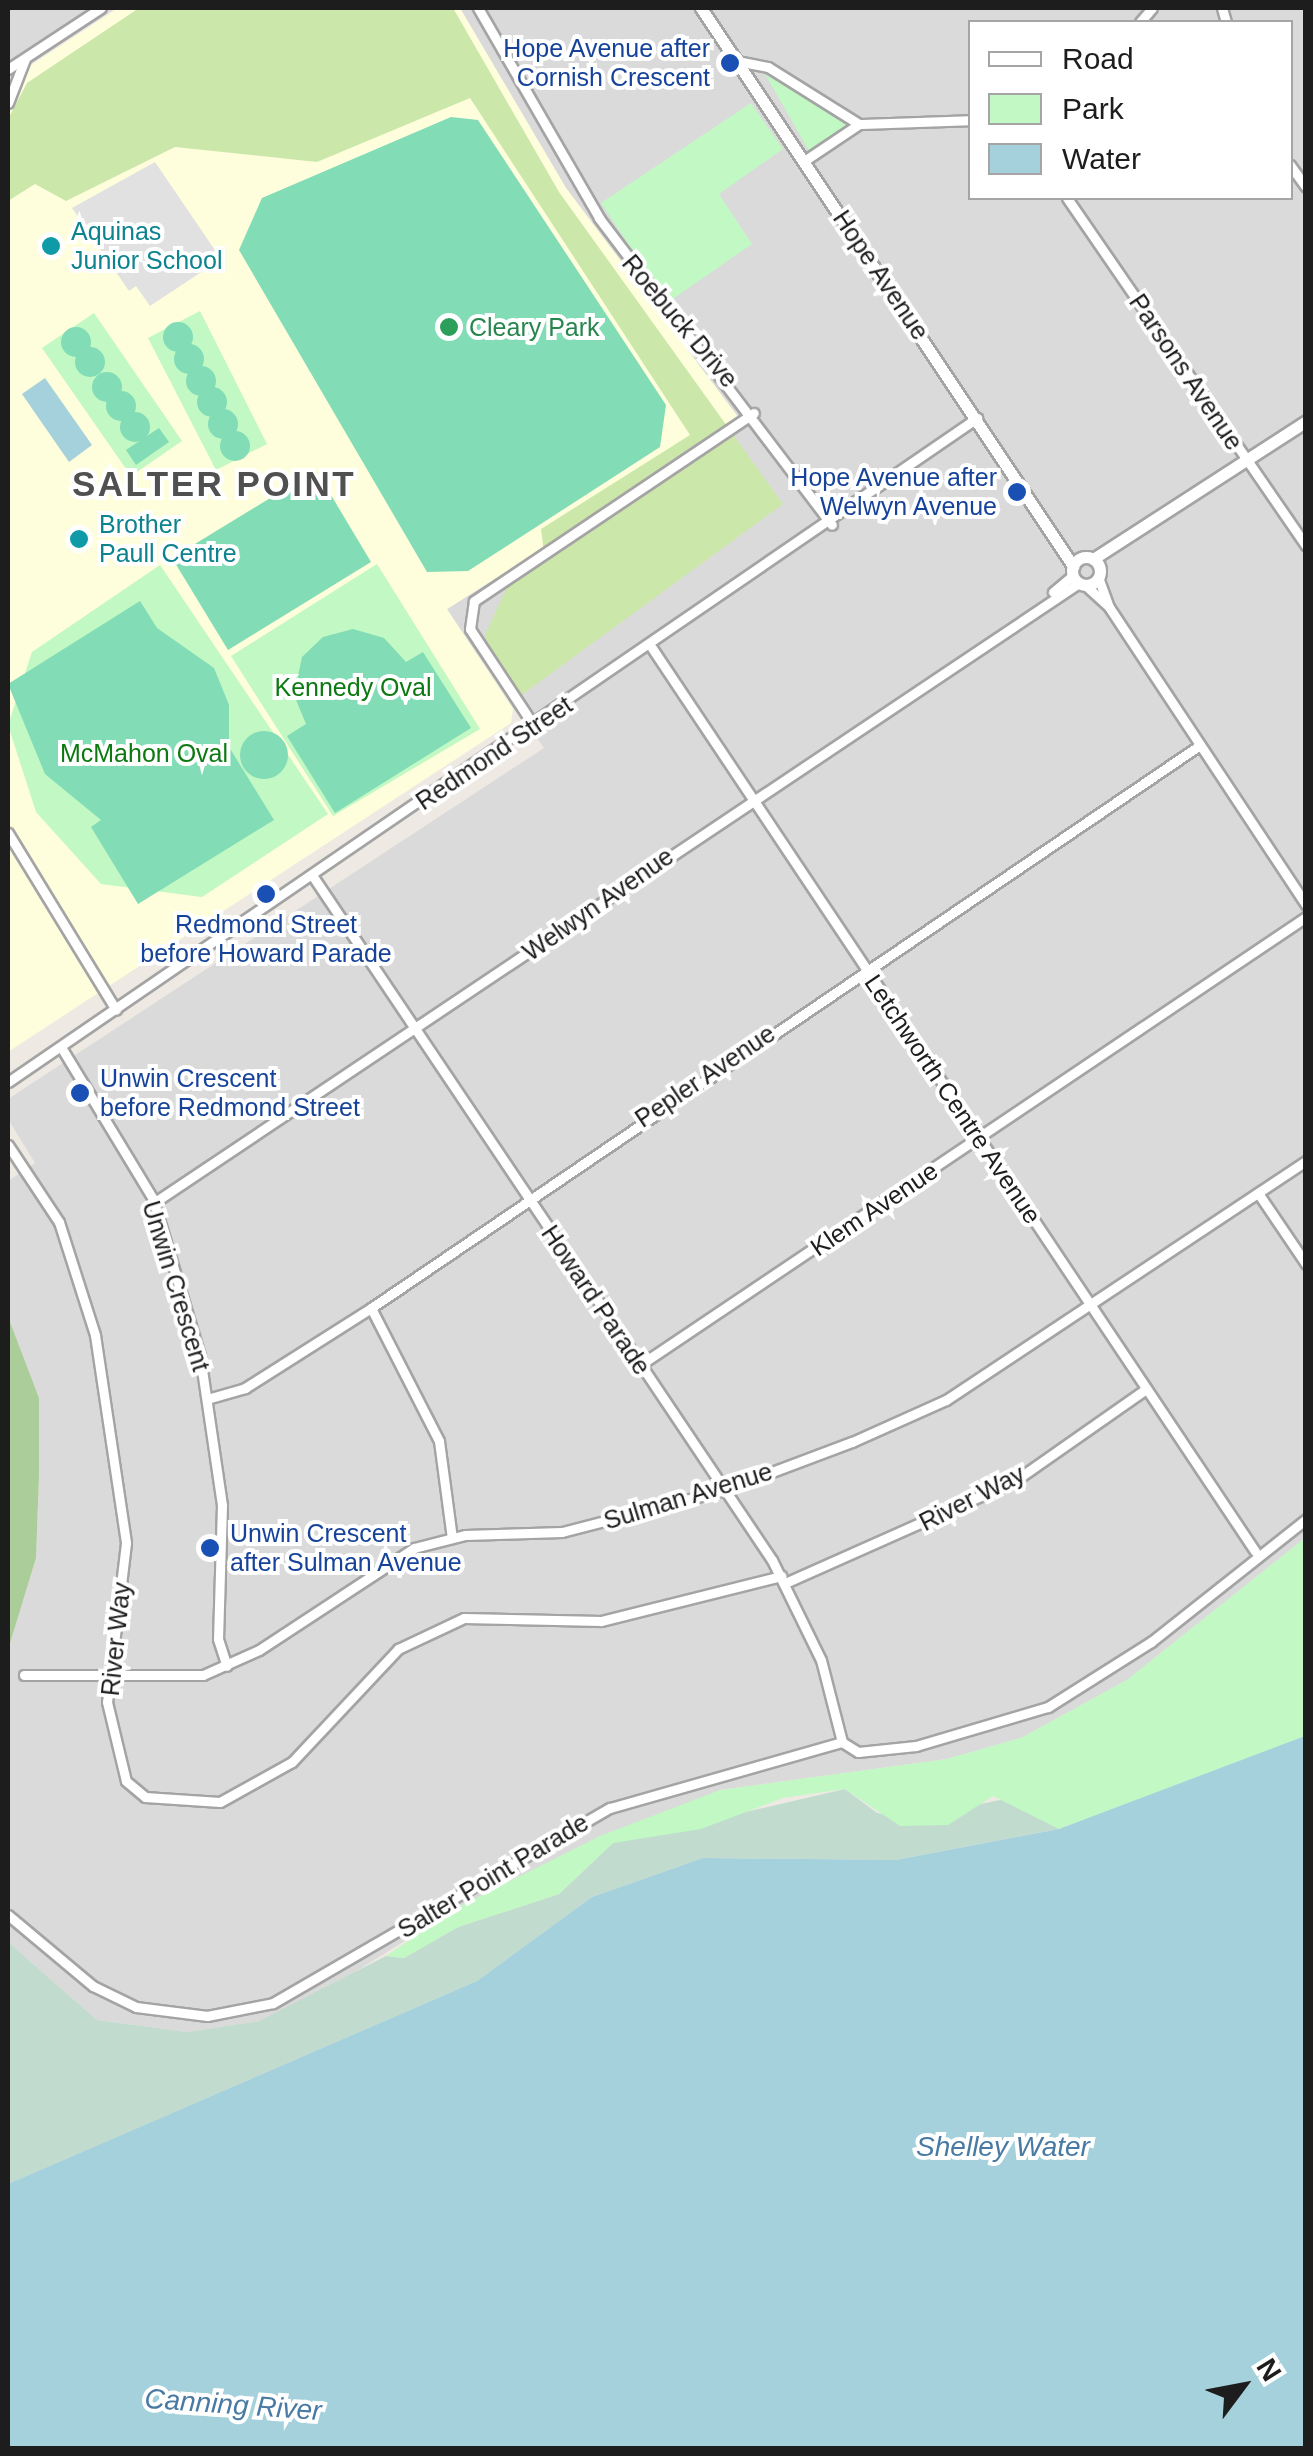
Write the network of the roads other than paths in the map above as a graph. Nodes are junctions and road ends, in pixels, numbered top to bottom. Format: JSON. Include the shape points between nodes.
{"nodes":[{"id":1,"x":101,"y":8,"type":"edge"},
{"id":2,"x":478,"y":8,"type":"edge"},
{"id":3,"x":702,"y":8,"type":"edge"},
{"id":4,"x":25,"y":59,"type":"junction"},
{"id":5,"x":737,"y":61,"type":"junction"},
{"id":6,"x":8,"y":69,"type":"edge"},
{"id":7,"x":8,"y":103,"type":"edge"},
{"id":8,"x":968,"y":120,"type":"edge"},
{"id":9,"x":860,"y":124,"type":"junction"},
{"id":10,"x":804,"y":161,"type":"junction"},
{"id":11,"x":1068,"y":200,"type":"edge"},
{"id":12,"x":754,"y":413,"type":"junction"},
{"id":13,"x":977,"y":418,"type":"junction"},
{"id":14,"x":1306,"y":421,"type":"edge"},
{"id":15,"x":1247,"y":460,"type":"junction"},
{"id":16,"x":832,"y":525,"type":"junction"},
{"id":17,"x":1306,"y":546,"type":"edge"},
{"id":18,"x":1085,"y":572,"type":"junction"},
{"id":19,"x":652,"y":648,"type":"junction"},
{"id":20,"x":534,"y":726,"type":"junction"},
{"id":21,"x":1200,"y":745,"type":"junction"},
{"id":22,"x":748,"y":800,"type":"junction"},
{"id":23,"x":8,"y":833,"type":"edge"},
{"id":24,"x":312,"y":876,"type":"junction"},
{"id":25,"x":1306,"y":905,"type":"edge"},
{"id":26,"x":1306,"y":917,"type":"edge"},
{"id":27,"x":865,"y":967,"type":"junction"},
{"id":28,"x":116,"y":1010,"type":"junction"},
{"id":29,"x":414,"y":1031,"type":"junction"},
{"id":30,"x":60,"y":1047,"type":"junction"},
{"id":31,"x":8,"y":1082,"type":"edge"},
{"id":32,"x":979,"y":1138,"type":"junction"},
{"id":33,"x":8,"y":1146,"type":"edge"},
{"id":34,"x":1306,"y":1161,"type":"edge"},
{"id":35,"x":1258,"y":1193,"type":"junction"},
{"id":36,"x":526,"y":1196,"type":"junction"},
{"id":37,"x":155,"y":1202,"type":"junction"},
{"id":38,"x":1306,"y":1264,"type":"edge"},
{"id":39,"x":1090,"y":1305,"type":"junction"},
{"id":40,"x":371,"y":1308,"type":"junction"},
{"id":41,"x":640,"y":1365,"type":"junction"},
{"id":42,"x":1146,"y":1388,"type":"junction"},
{"id":43,"x":207,"y":1398,"type":"junction"},
{"id":44,"x":724,"y":1490,"type":"junction"},
{"id":45,"x":1306,"y":1519,"type":"edge"},
{"id":46,"x":452,"y":1538,"type":"junction"},
{"id":47,"x":1255,"y":1551,"type":"junction"},
{"id":48,"x":783,"y":1579,"type":"junction"},
{"id":49,"x":228,"y":1666,"type":"junction"},
{"id":50,"x":24,"y":1675,"type":"dead end"},
{"id":51,"x":109,"y":1677,"type":"junction"},
{"id":52,"x":842,"y":1742,"type":"junction"},
{"id":53,"x":8,"y":1915,"type":"edge"}],
"edges":[{"from":1,"to":4,"type":"street"},
{"from":2,"to":12,"type":"street","name":"Roebuck Drive","via":[[599,218]]},
{"from":3,"to":5,"type":"street","name":"Hope Avenue"},
{"from":4,"to":6,"type":"street"},
{"from":4,"to":7,"type":"street"},
{"from":5,"to":9,"type":"street","via":[[768,67]]},
{"from":5,"to":10,"type":"street","name":"Hope Avenue"},
{"from":8,"to":9,"type":"street"},
{"from":9,"to":10,"type":"street"},
{"from":10,"to":13,"type":"street","name":"Hope Avenue"},
{"from":11,"to":15,"type":"street","name":"Parsons Avenue"},
{"from":12,"to":16,"type":"street","name":"Roebuck Drive"},
{"from":12,"to":20,"type":"street","via":[[474,601],[470,630]]},
{"from":13,"to":16,"type":"street","name":"Redmond Street"},
{"from":13,"to":18,"type":"street","name":"Hope Avenue"},
{"from":14,"to":15,"type":"street","name":"Welwyn Avenue"},
{"from":15,"to":17,"type":"street","name":"Parsons Avenue"},
{"from":15,"to":18,"type":"street","name":"Welwyn Avenue"},
{"from":16,"to":19,"type":"street","name":"Redmond Street"},
{"from":18,"to":21,"type":"street","name":"Hope Avenue"},
{"from":18,"to":22,"type":"street","name":"Welwyn Avenue"},
{"from":19,"to":20,"type":"street","name":"Redmond Street"},
{"from":19,"to":22,"type":"street","name":"Letchworth Centre Avenue"},
{"from":20,"to":24,"type":"street","name":"Redmond Street"},
{"from":21,"to":25,"type":"street","name":"Hope Avenue"},
{"from":21,"to":27,"type":"street","name":"Pepler Avenue"},
{"from":22,"to":27,"type":"street","name":"Letchworth Centre Avenue"},
{"from":22,"to":29,"type":"street","name":"Welwyn Avenue"},
{"from":23,"to":28,"type":"street"},
{"from":24,"to":28,"type":"street","name":"Redmond Street"},
{"from":24,"to":29,"type":"street","name":"Howard Parade"},
{"from":26,"to":32,"type":"street","name":"Klem Avenue"},
{"from":27,"to":32,"type":"street","name":"Letchworth Centre Avenue"},
{"from":27,"to":36,"type":"street","name":"Pepler Avenue"},
{"from":28,"to":30,"type":"street","name":"Redmond Street"},
{"from":29,"to":36,"type":"street","name":"Howard Parade"},
{"from":29,"to":37,"type":"street","name":"Welwyn Avenue"},
{"from":30,"to":31,"type":"street","name":"Redmond Street"},
{"from":30,"to":37,"type":"street","name":"Unwin Crescent"},
{"from":32,"to":39,"type":"street","name":"Letchworth Centre Avenue"},
{"from":32,"to":41,"type":"street","name":"Klem Avenue"},
{"from":33,"to":51,"type":"street","name":"River Way","via":[[59,1222],[95,1335],[126,1543]]},
{"from":34,"to":35,"type":"street","name":"Sulman Avenue"},
{"from":35,"to":38,"type":"street"},
{"from":35,"to":39,"type":"street","name":"Sulman Avenue"},
{"from":36,"to":40,"type":"street","name":"Pepler Avenue"},
{"from":36,"to":41,"type":"street","name":"Howard Parade"},
{"from":37,"to":43,"type":"street","name":"Unwin Crescent"},
{"from":39,"to":42,"type":"street","name":"Letchworth Centre Avenue"},
{"from":39,"to":44,"type":"street","name":"Sulman Avenue","via":[[946,1400]]},
{"from":40,"to":43,"type":"street","name":"Pepler Avenue","via":[[245,1388]]},
{"from":40,"to":46,"type":"street","via":[[440,1441]]},
{"from":41,"to":44,"type":"street","name":"Howard Parade"},
{"from":42,"to":47,"type":"street","name":"Letchworth Centre Avenue"},
{"from":42,"to":48,"type":"street","name":"River Way","via":[[1016,1480]]},
{"from":43,"to":49,"type":"street","name":"Unwin Crescent","via":[[222,1505],[218,1639]]},
{"from":44,"to":46,"type":"street","name":"Sulman Avenue","via":[[562,1532]]},
{"from":44,"to":48,"type":"street","name":"Howard Parade"},
{"from":45,"to":47,"type":"street","name":"Salter Point Parade"},
{"from":46,"to":49,"type":"street","name":"Sulman Avenue","via":[[358,1578]]},
{"from":47,"to":52,"type":"street","name":"Salter Point Parade","via":[[1151,1642],[1048,1706],[916,1746],[858,1752]]},
{"from":48,"to":51,"type":"street","name":"River Way","via":[[600,1621],[459,1620],[398,1649],[292,1762],[220,1802],[149,1798],[127,1783]]},
{"from":48,"to":52,"type":"street","name":"Howard Parade","via":[[821,1660]]},
{"from":49,"to":51,"type":"street","name":"Sulman Avenue","via":[[193,1677]]},
{"from":50,"to":51,"type":"street","name":"Sulman Avenue"},
{"from":52,"to":53,"type":"street","name":"Salter Point Parade","via":[[610,1808],[296,1996],[228,2014],[162,2012],[116,1998]]}]}
